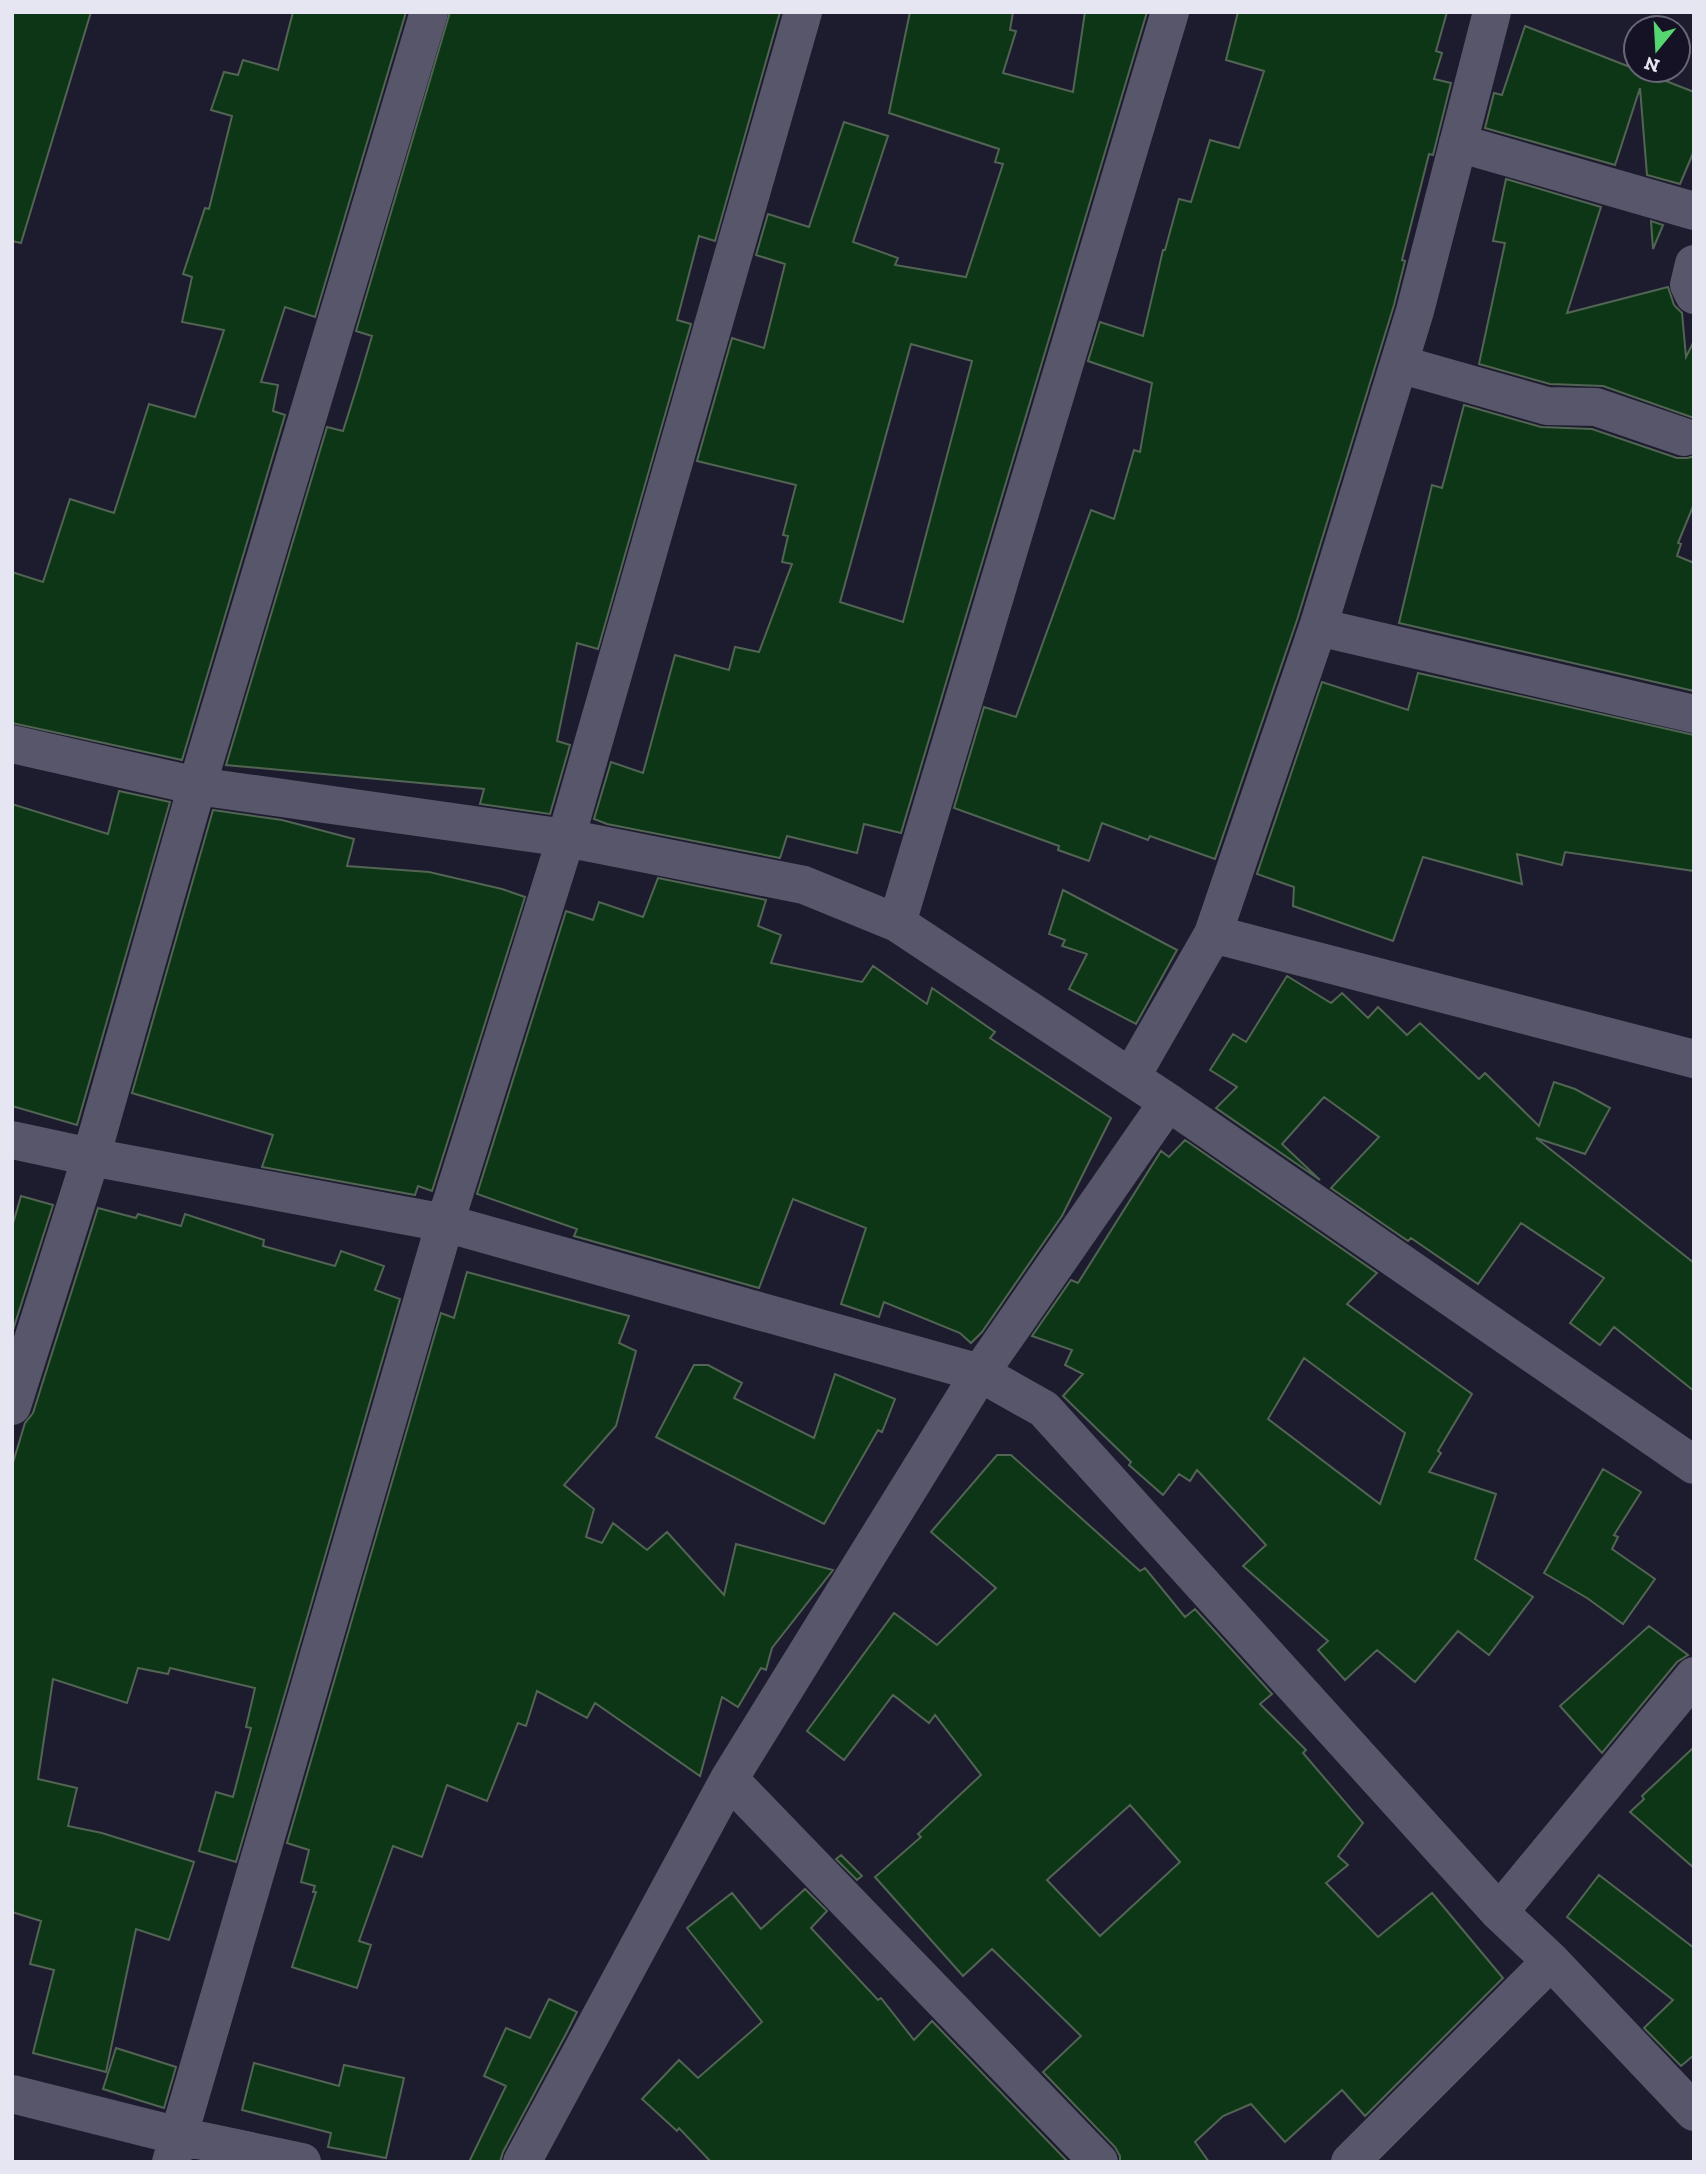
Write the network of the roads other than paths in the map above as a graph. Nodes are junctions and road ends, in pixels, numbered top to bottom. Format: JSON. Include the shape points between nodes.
{"nodes":[{"id":1,"x":429,"y":12,"type":"edge"},
{"id":2,"x":803,"y":12,"type":"edge"},
{"id":3,"x":1170,"y":12,"type":"edge"},
{"id":4,"x":1492,"y":12,"type":"edge"},
{"id":5,"x":1458,"y":143,"type":"junction"},
{"id":6,"x":1694,"y":211,"type":"edge"},
{"id":7,"x":1694,"y":264,"type":"edge"},
{"id":8,"x":1694,"y":295,"type":"edge"},
{"id":9,"x":1399,"y":364,"type":"junction"},
{"id":10,"x":1684,"y":436,"type":"edge"},
{"id":11,"x":1318,"y":627,"type":"junction"},
{"id":12,"x":1694,"y":714,"type":"edge"},
{"id":13,"x":12,"y":744,"type":"edge"},
{"id":14,"x":197,"y":786,"type":"junction"},
{"id":15,"x":566,"y":838,"type":"junction"},
{"id":16,"x":897,"y":923,"type":"junction"},
{"id":17,"x":1213,"y":934,"type":"junction"},
{"id":18,"x":1694,"y":1059,"type":"edge"},
{"id":19,"x":1131,"y":1077,"type":"junction"},
{"id":20,"x":1168,"y":1102,"type":"junction"},
{"id":21,"x":12,"y":1140,"type":"edge"},
{"id":22,"x":90,"y":1157,"type":"junction"},
{"id":23,"x":445,"y":1223,"type":"junction"},
{"id":24,"x":980,"y":1373,"type":"junction"},
{"id":25,"x":12,"y":1406,"type":"edge"},
{"id":26,"x":1694,"y":1465,"type":"edge"},
{"id":27,"x":1694,"y":1676,"type":"edge"},
{"id":28,"x":729,"y":1779,"type":"junction"},
{"id":29,"x":1499,"y":1912,"type":"junction"},
{"id":30,"x":1550,"y":1961,"type":"junction"},
{"id":31,"x":12,"y":2094,"type":"edge"},
{"id":32,"x":1694,"y":2112,"type":"edge"},
{"id":33,"x":175,"y":2149,"type":"edge"},
{"id":34,"x":303,"y":2162,"type":"edge"},
{"id":35,"x":522,"y":2162,"type":"edge"},
{"id":36,"x":1099,"y":2162,"type":"edge"},
{"id":37,"x":1350,"y":2162,"type":"edge"}],
"edges":[{"from":1,"to":14,"type":"street"},
{"from":2,"to":15,"type":"street"},
{"from":3,"to":16,"type":"street"},
{"from":4,"to":5,"type":"street"},
{"from":5,"to":6,"type":"street"},
{"from":5,"to":9,"type":"street"},
{"from":7,"to":8,"type":"street","via":[[1689,285]]},
{"from":9,"to":10,"type":"street","via":[[1547,406],[1596,407]]},
{"from":9,"to":11,"type":"street"},
{"from":11,"to":12,"type":"street"},
{"from":11,"to":17,"type":"street"},
{"from":13,"to":14,"type":"street"},
{"from":14,"to":15,"type":"street"},
{"from":14,"to":22,"type":"street"},
{"from":15,"to":16,"type":"street","via":[[804,886]]},
{"from":15,"to":23,"type":"street"},
{"from":16,"to":19,"type":"street"},
{"from":17,"to":18,"type":"street"},
{"from":17,"to":19,"type":"street"},
{"from":19,"to":20,"type":"street"},
{"from":20,"to":24,"type":"street"},
{"from":20,"to":26,"type":"street"},
{"from":21,"to":22,"type":"street"},
{"from":22,"to":23,"type":"street"},
{"from":22,"to":25,"type":"street"},
{"from":23,"to":24,"type":"street"},
{"from":23,"to":33,"type":"street"},
{"from":24,"to":28,"type":"street"},
{"from":24,"to":29,"type":"street","via":[[1044,1409]]},
{"from":27,"to":29,"type":"street"},
{"from":28,"to":35,"type":"street"},
{"from":28,"to":36,"type":"street"},
{"from":29,"to":30,"type":"street"},
{"from":30,"to":32,"type":"street"},
{"from":30,"to":37,"type":"street"},
{"from":31,"to":33,"type":"street"},
{"from":33,"to":34,"type":"street"}]}
